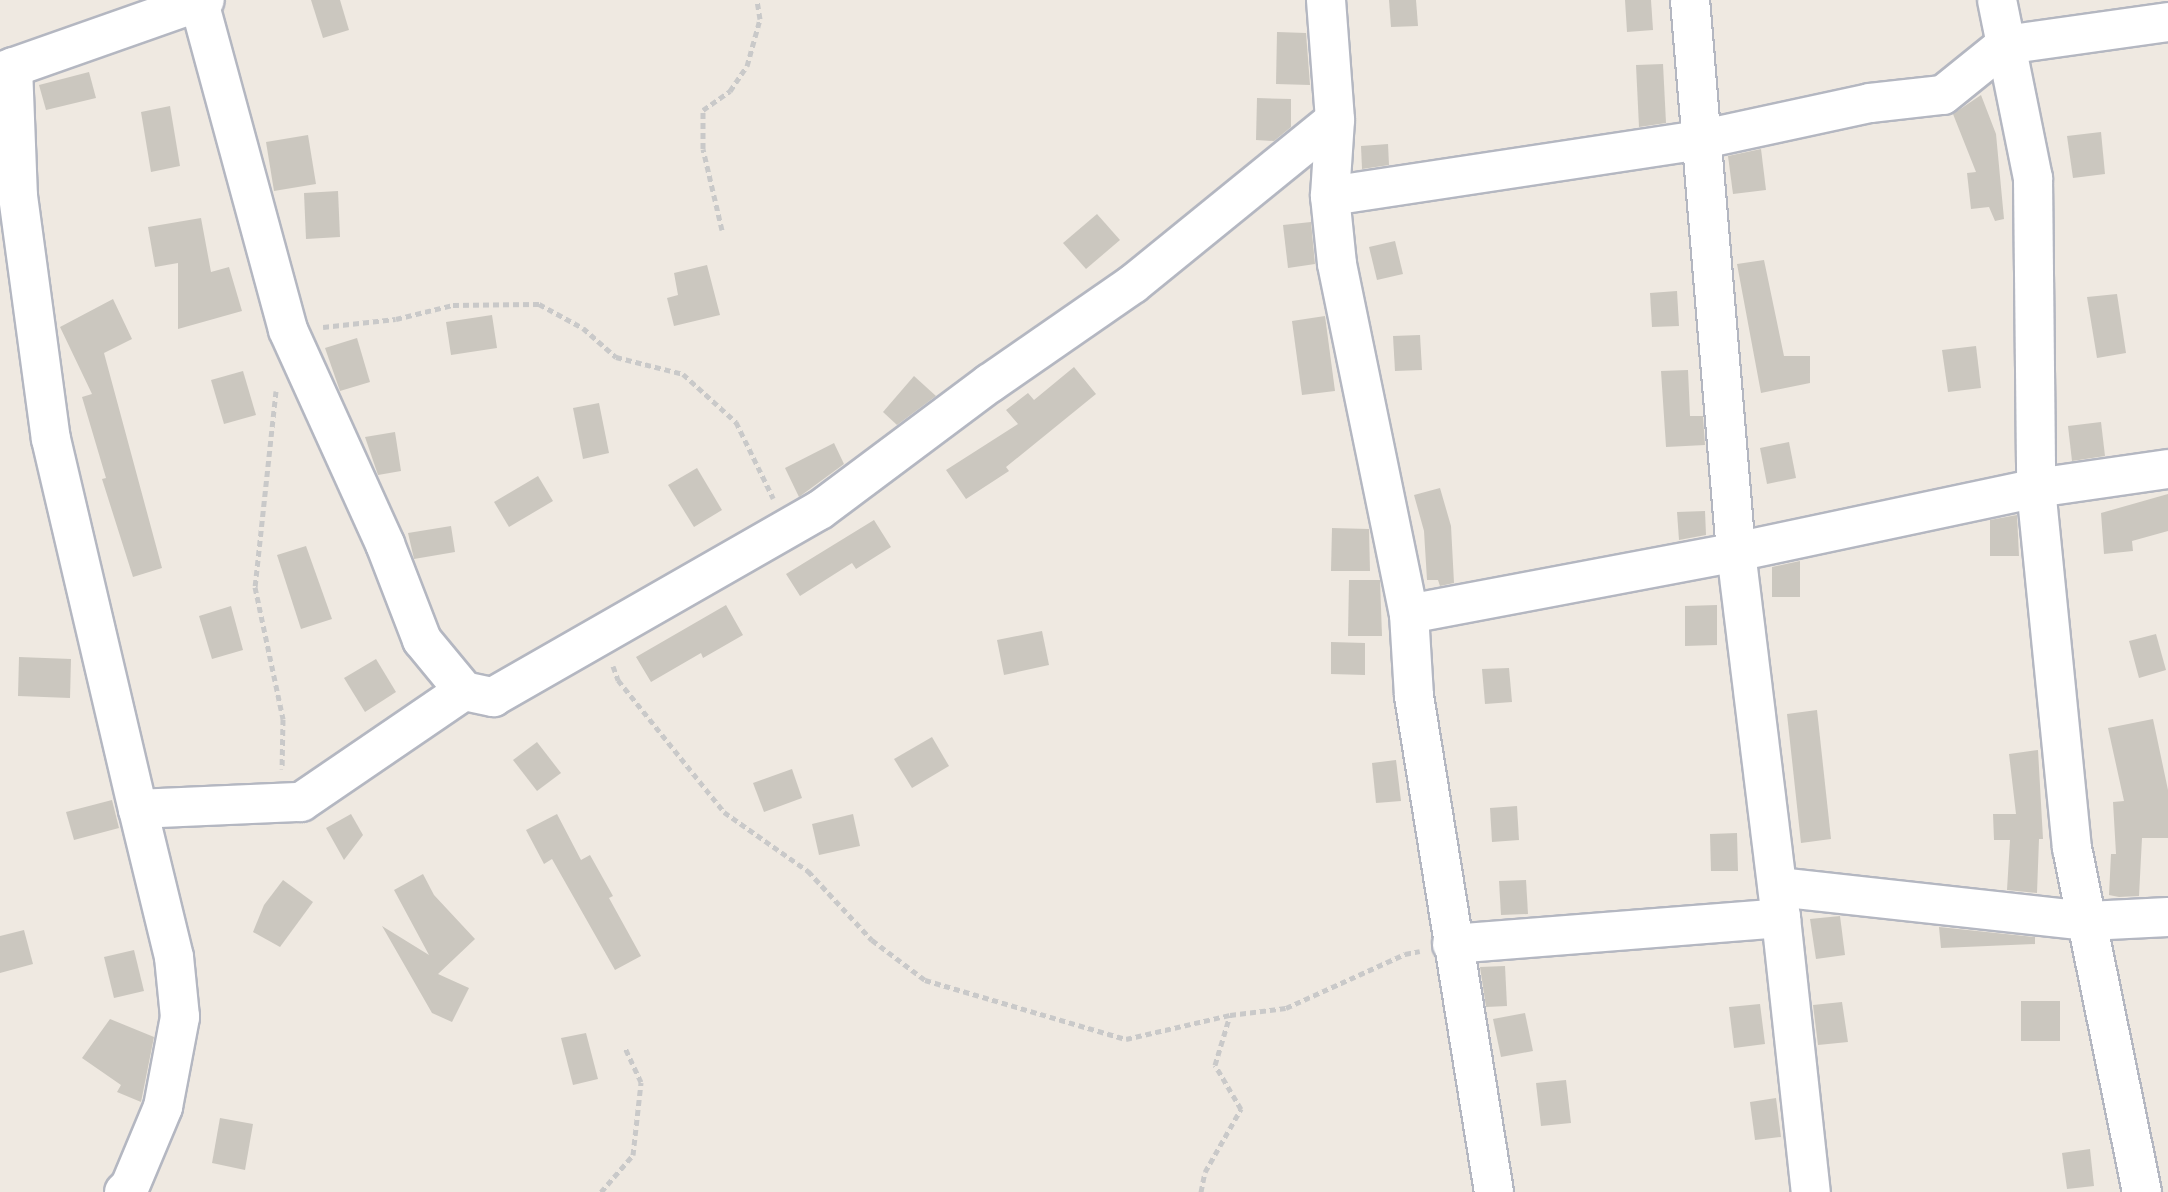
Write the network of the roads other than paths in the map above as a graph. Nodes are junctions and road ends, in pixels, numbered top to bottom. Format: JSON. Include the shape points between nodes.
{"nodes":[{"id":1,"x":1326,"y":0,"type":"edge"},
{"id":2,"x":1690,"y":0,"type":"edge"},
{"id":3,"x":1997,"y":0,"type":"edge"},
{"id":4,"x":202,"y":1,"type":"edge"},
{"id":5,"x":110,"y":16,"type":"edge"},
{"id":6,"x":2168,"y":22,"type":"edge"},
{"id":7,"x":2005,"y":45,"type":"junction"},
{"id":8,"x":6,"y":69,"type":"edge"},
{"id":9,"x":1335,"y":120,"type":"junction"},
{"id":10,"x":1699,"y":140,"type":"junction"},
{"id":11,"x":1330,"y":196,"type":"junction"},
{"id":12,"x":2168,"y":469,"type":"edge"},
{"id":13,"x":2036,"y":488,"type":"junction"},
{"id":14,"x":1736,"y":552,"type":"junction"},
{"id":15,"x":1409,"y":614,"type":"junction"},
{"id":16,"x":464,"y":691,"type":"junction"},
{"id":17,"x":138,"y":809,"type":"junction"},
{"id":18,"x":1779,"y":902,"type":"junction"},
{"id":19,"x":2168,"y":917,"type":"edge"},
{"id":20,"x":2088,"y":921,"type":"junction"},
{"id":21,"x":1452,"y":944,"type":"junction"},
{"id":22,"x":124,"y":1192,"type":"edge"},
{"id":23,"x":1494,"y":1192,"type":"edge"},
{"id":24,"x":1811,"y":1192,"type":"edge"},
{"id":25,"x":2142,"y":1192,"type":"edge"}],
"edges":[{"from":1,"to":9,"type":"street"},
{"from":2,"to":10,"type":"street"},
{"from":3,"to":7,"type":"street"},
{"from":4,"to":5,"type":"street"},
{"from":4,"to":16,"type":"street","via":[[288,330],[385,544],[422,640]]},
{"from":5,"to":8,"type":"street"},
{"from":6,"to":7,"type":"street"},
{"from":7,"to":10,"type":"street","via":[[1943,95],[1870,103]]},
{"from":7,"to":13,"type":"street","via":[[2033,178]]},
{"from":8,"to":17,"type":"street","via":[[51,439]]},
{"from":9,"to":11,"type":"street"},
{"from":9,"to":16,"type":"street","via":[[1133,284],[820,510],[493,697]]},
{"from":10,"to":11,"type":"street"},
{"from":10,"to":14,"type":"street"},
{"from":11,"to":15,"type":"street","via":[[1337,264]]},
{"from":12,"to":13,"type":"street"},
{"from":13,"to":14,"type":"street"},
{"from":13,"to":20,"type":"street","via":[[2072,848]]},
{"from":14,"to":15,"type":"street"},
{"from":14,"to":18,"type":"street"},
{"from":15,"to":21,"type":"street","via":[[1414,696]]},
{"from":16,"to":17,"type":"street","via":[[301,802]]},
{"from":17,"to":22,"type":"street","via":[[174,957],[180,1017],[163,1107]]},
{"from":18,"to":20,"type":"street"},
{"from":18,"to":21,"type":"street"},
{"from":18,"to":24,"type":"street"},
{"from":19,"to":20,"type":"street"},
{"from":20,"to":25,"type":"street"},
{"from":21,"to":23,"type":"street"}]}
